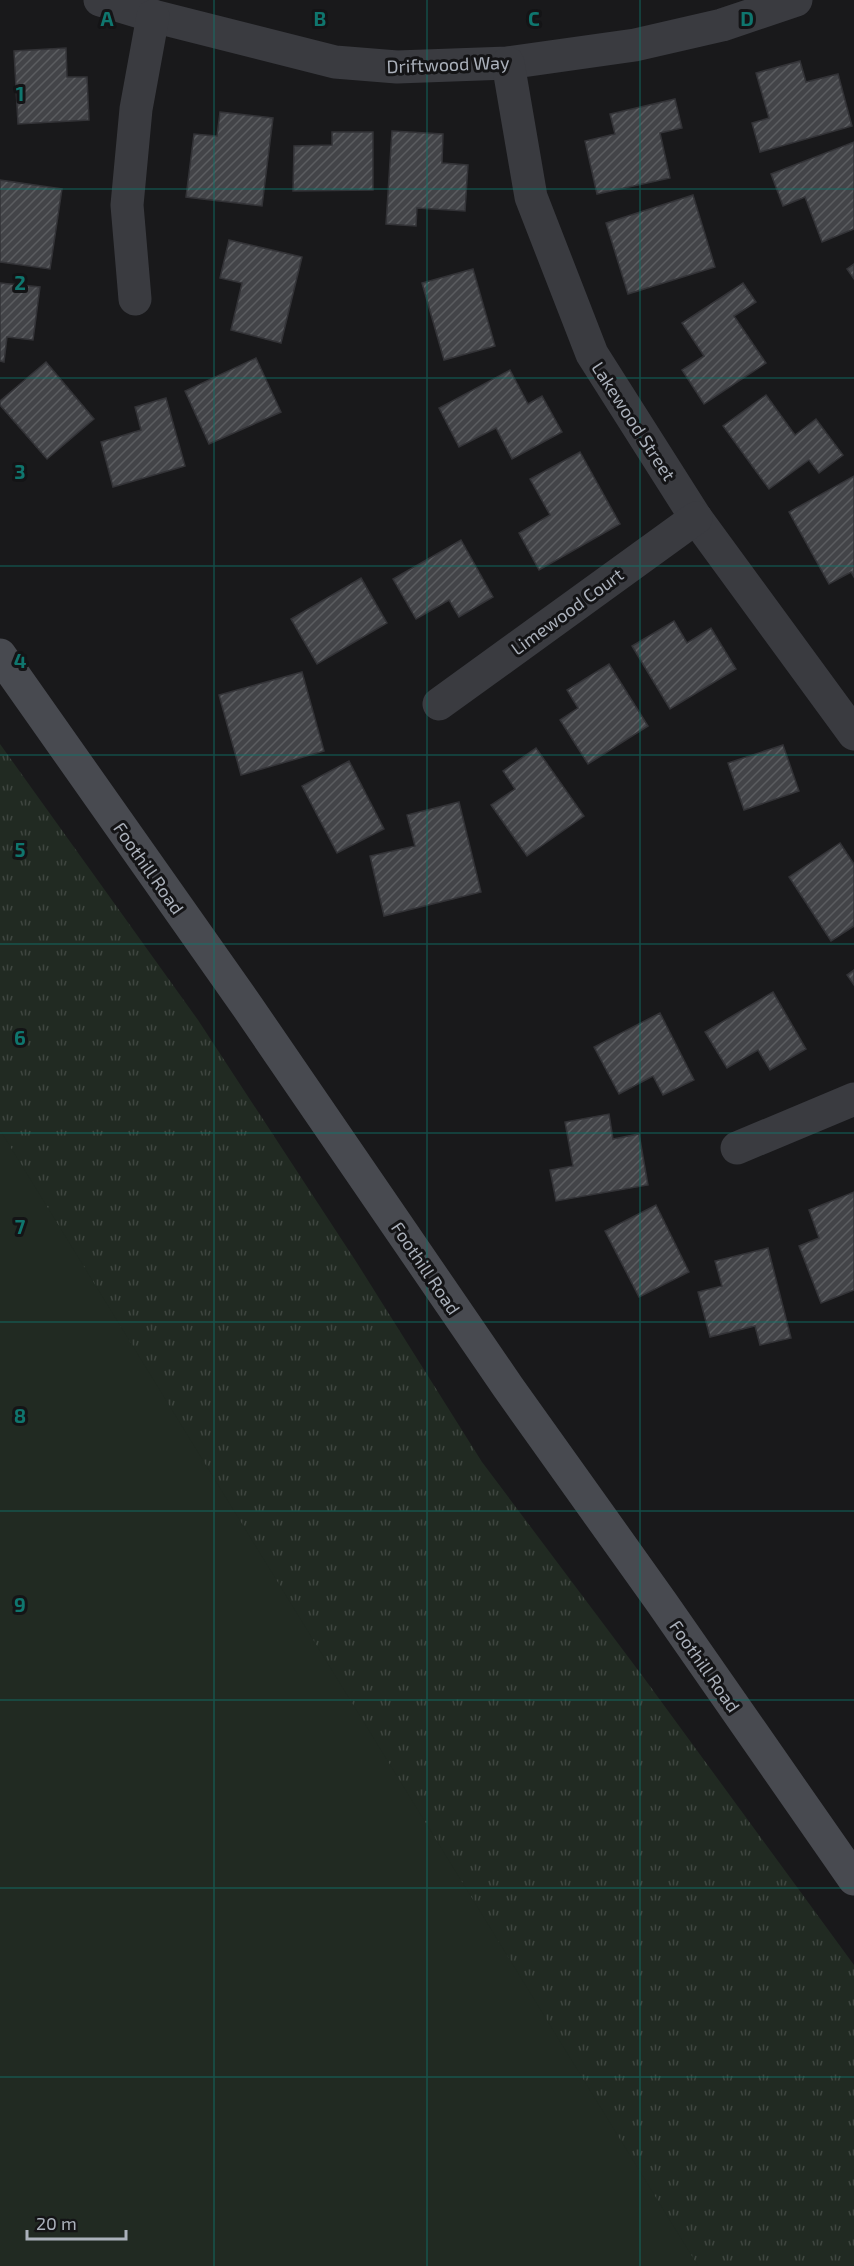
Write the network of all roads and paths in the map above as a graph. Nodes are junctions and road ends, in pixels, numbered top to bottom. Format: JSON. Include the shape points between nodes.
{"nodes":[{"id":1,"x":100,"y":0,"type":"edge"},
{"id":2,"x":796,"y":0,"type":"edge"},
{"id":3,"x":153,"y":16,"type":"junction"},
{"id":4,"x":508,"y":63,"type":"junction"},
{"id":5,"x":135,"y":299,"type":"dead end"},
{"id":6,"x":696,"y":518,"type":"junction"},
{"id":7,"x":0,"y":655,"type":"edge"},
{"id":8,"x":439,"y":704,"type":"dead end"},
{"id":9,"x":854,"y":734,"type":"edge"},
{"id":10,"x":854,"y":1099,"type":"edge"},
{"id":11,"x":737,"y":1148,"type":"dead end"},
{"id":12,"x":854,"y":1880,"type":"edge"}],
"edges":[{"from":1,"to":3,"type":"street","name":"Driftwood Way"},
{"from":2,"to":4,"type":"street","name":"Driftwood Way","via":[[722,25],[635,45]]},
{"from":3,"to":4,"type":"street","name":"Driftwood Way","via":[[334,62],[397,67]]},
{"from":3,"to":5,"type":"street","via":[[136,109],[126,205]]},
{"from":4,"to":6,"type":"street","name":"Lakewood Street","via":[[531,197],[591,354]]},
{"from":6,"to":8,"type":"street","name":"Limewood Court"},
{"from":6,"to":9,"type":"street","name":"Lakewood Street"},
{"from":7,"to":12,"type":"main road","name":"Foothill Road"},
{"from":10,"to":11,"type":"street"}]}
